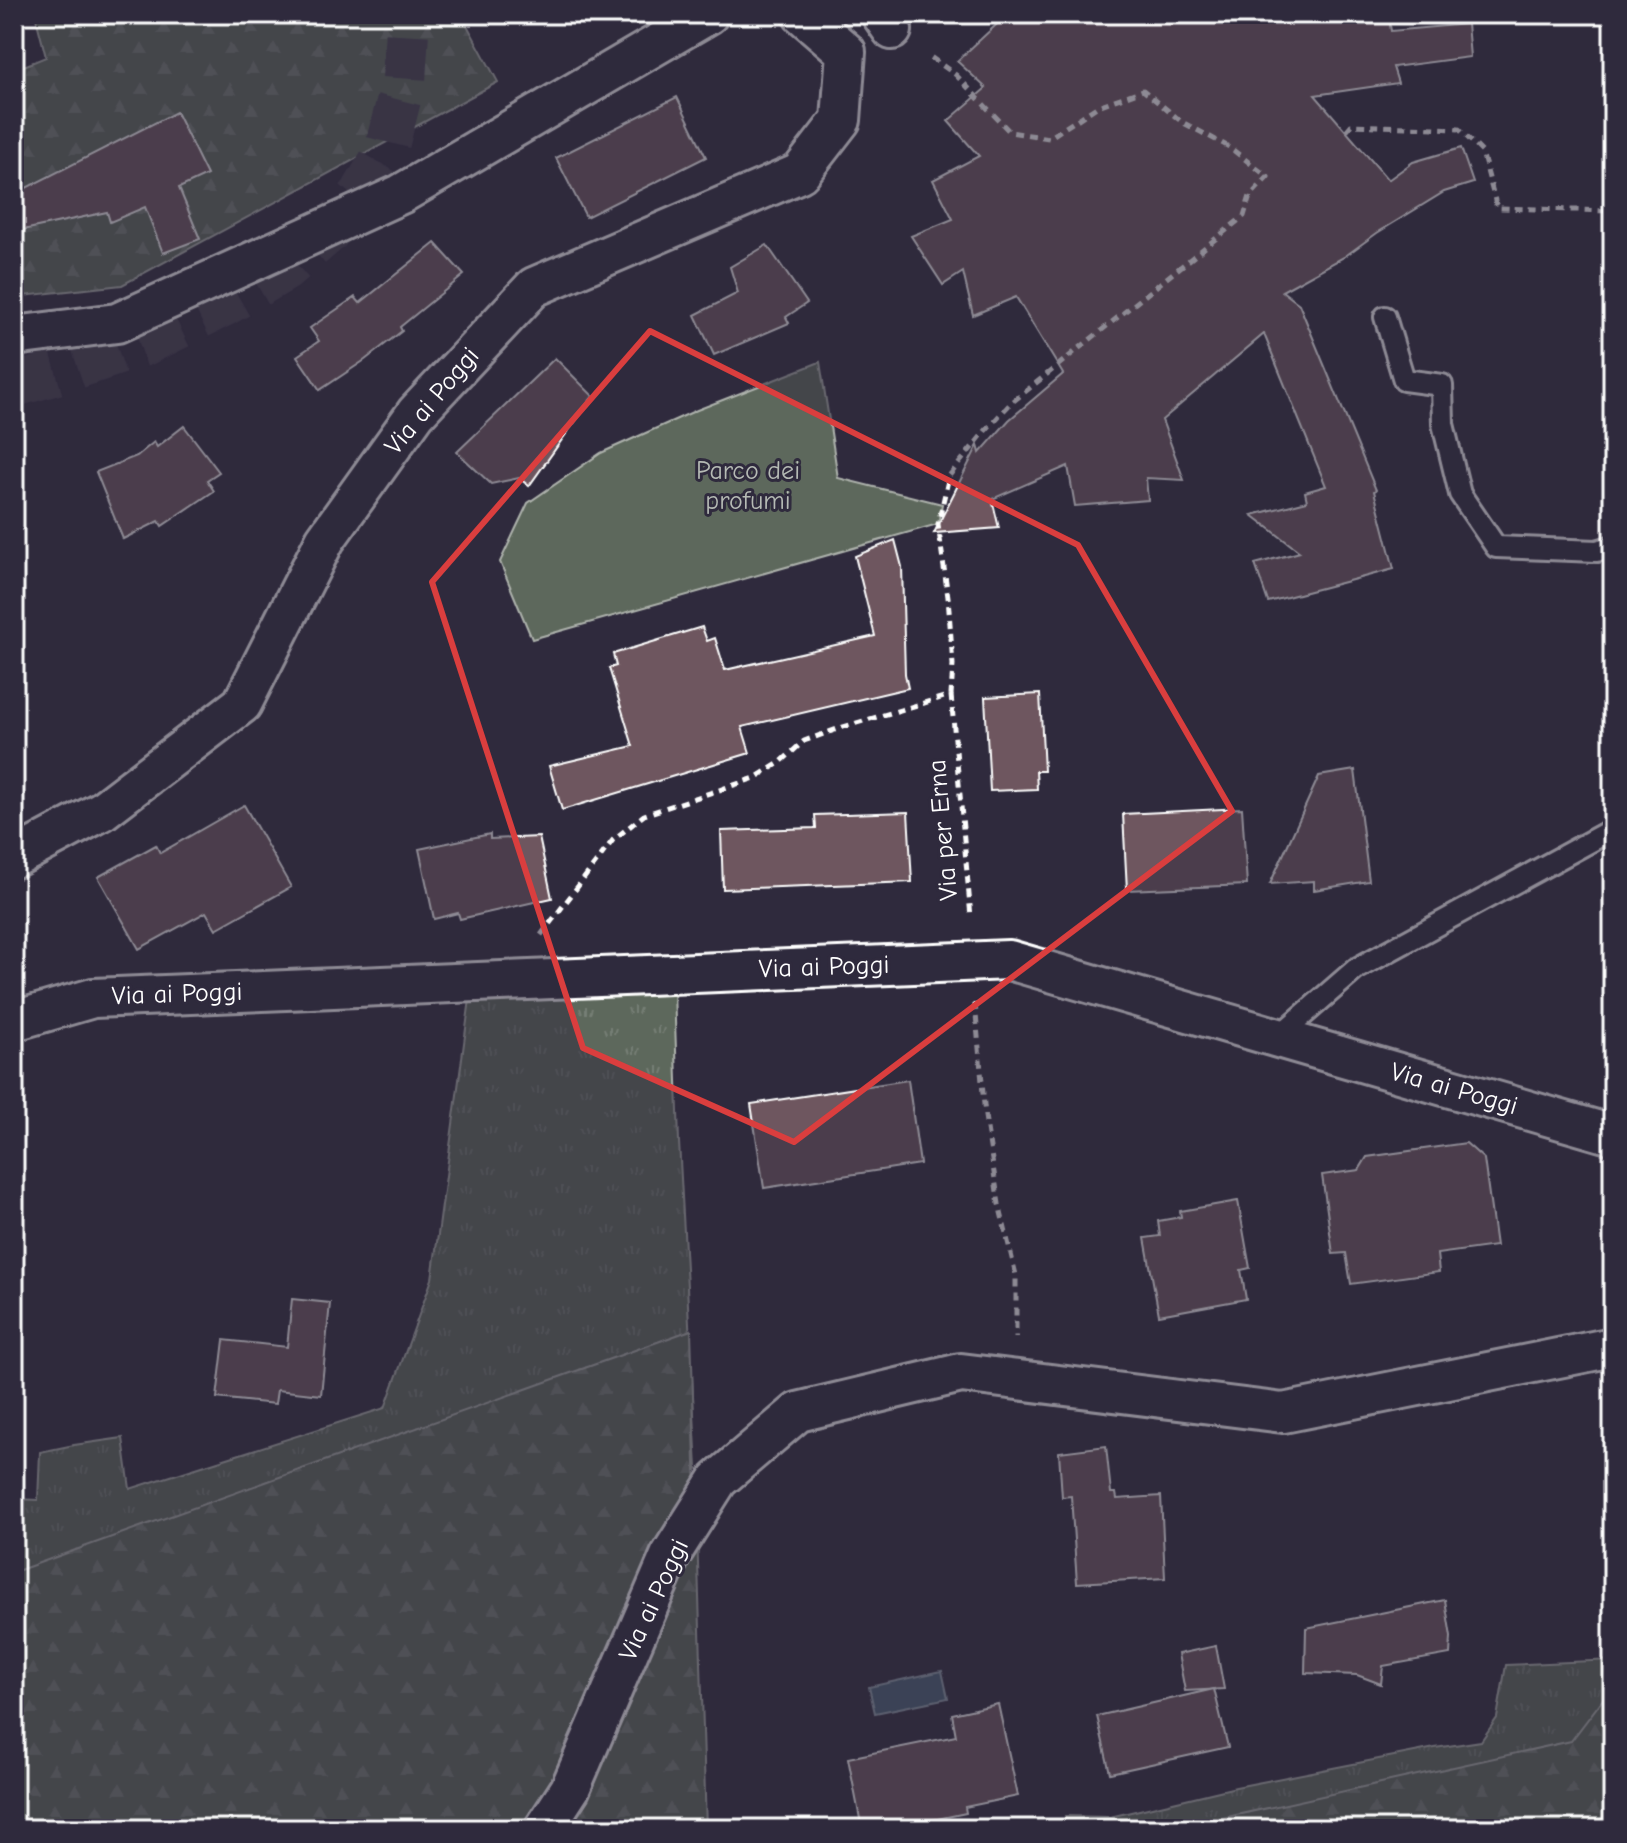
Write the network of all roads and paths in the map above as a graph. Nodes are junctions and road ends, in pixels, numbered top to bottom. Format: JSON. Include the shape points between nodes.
{"nodes":[{"id":1,"x":709,"y":14,"type":"edge"},
{"id":2,"x":822,"y":20,"type":"edge"},
{"id":3,"x":886,"y":22,"type":"edge"},
{"id":4,"x":1346,"y":131,"type":"dead end"},
{"id":5,"x":1613,"y":211,"type":"edge"},
{"id":6,"x":1385,"y":317,"type":"dead end"},
{"id":7,"x":14,"y":336,"type":"edge"},
{"id":8,"x":1613,"y":546,"type":"edge"},
{"id":9,"x":951,"y":695,"type":"junction"},
{"id":10,"x":1613,"y":829,"type":"edge"},
{"id":11,"x":14,"y":858,"type":"edge"},
{"id":12,"x":975,"y":961,"type":"junction"},
{"id":13,"x":528,"y":980,"type":"junction"},
{"id":14,"x":14,"y":1021,"type":"edge"},
{"id":15,"x":1278,"y":1037,"type":"junction"},
{"id":16,"x":1613,"y":1135,"type":"edge"},
{"id":17,"x":1613,"y":1347,"type":"edge"},
{"id":18,"x":1017,"y":1380,"type":"junction"},
{"id":19,"x":544,"y":1829,"type":"edge"}],
"edges":[{"from":1,"to":7,"type":"street","via":[[401,194],[117,323]]},
{"from":2,"to":11,"type":"street","name":"Via ai Poggi","via":[[846,52],[841,120],[800,173],[534,287],[416,413],[325,540],[242,704],[102,811]]},
{"from":3,"to":9,"type":"path","name":"Via per Erna","via":[[956,75],[1010,132],[1049,138],[1098,106],[1143,90],[1268,177],[1250,196],[1244,216],[1011,403],[949,476],[938,524],[948,597]]},
{"from":4,"to":5,"type":"path","via":[[1351,125],[1459,129],[1482,152],[1497,208]]},
{"from":6,"to":8,"type":"lane","via":[[1404,380],[1442,385],[1443,424],[1460,494],[1496,547],[1597,551]]},
{"from":9,"to":12,"type":"path","name":"Via per Erna"},
{"from":9,"to":13,"type":"path","via":[[804,741],[755,778],[644,815],[613,840],[541,935]]},
{"from":10,"to":15,"type":"lane","via":[[1356,969]]},
{"from":12,"to":13,"type":"street","name":"Via ai Poggi"},
{"from":12,"to":15,"type":"street","name":"Via ai Poggi","via":[[1009,960]]},
{"from":12,"to":18,"type":"path","name":"Via per Erna","via":[[974,1016],[985,1116],[1016,1275]]},
{"from":13,"to":14,"type":"street","name":"Via ai Poggi","via":[[93,998]]},
{"from":15,"to":16,"type":"street","name":"Via ai Poggi"},
{"from":17,"to":18,"type":"street","name":"Via ai Poggi","via":[[1283,1413]]},
{"from":18,"to":19,"type":"street","name":"Via ai Poggi","via":[[961,1373],[798,1412],[718,1480],[670,1556],[570,1789]]}]}
